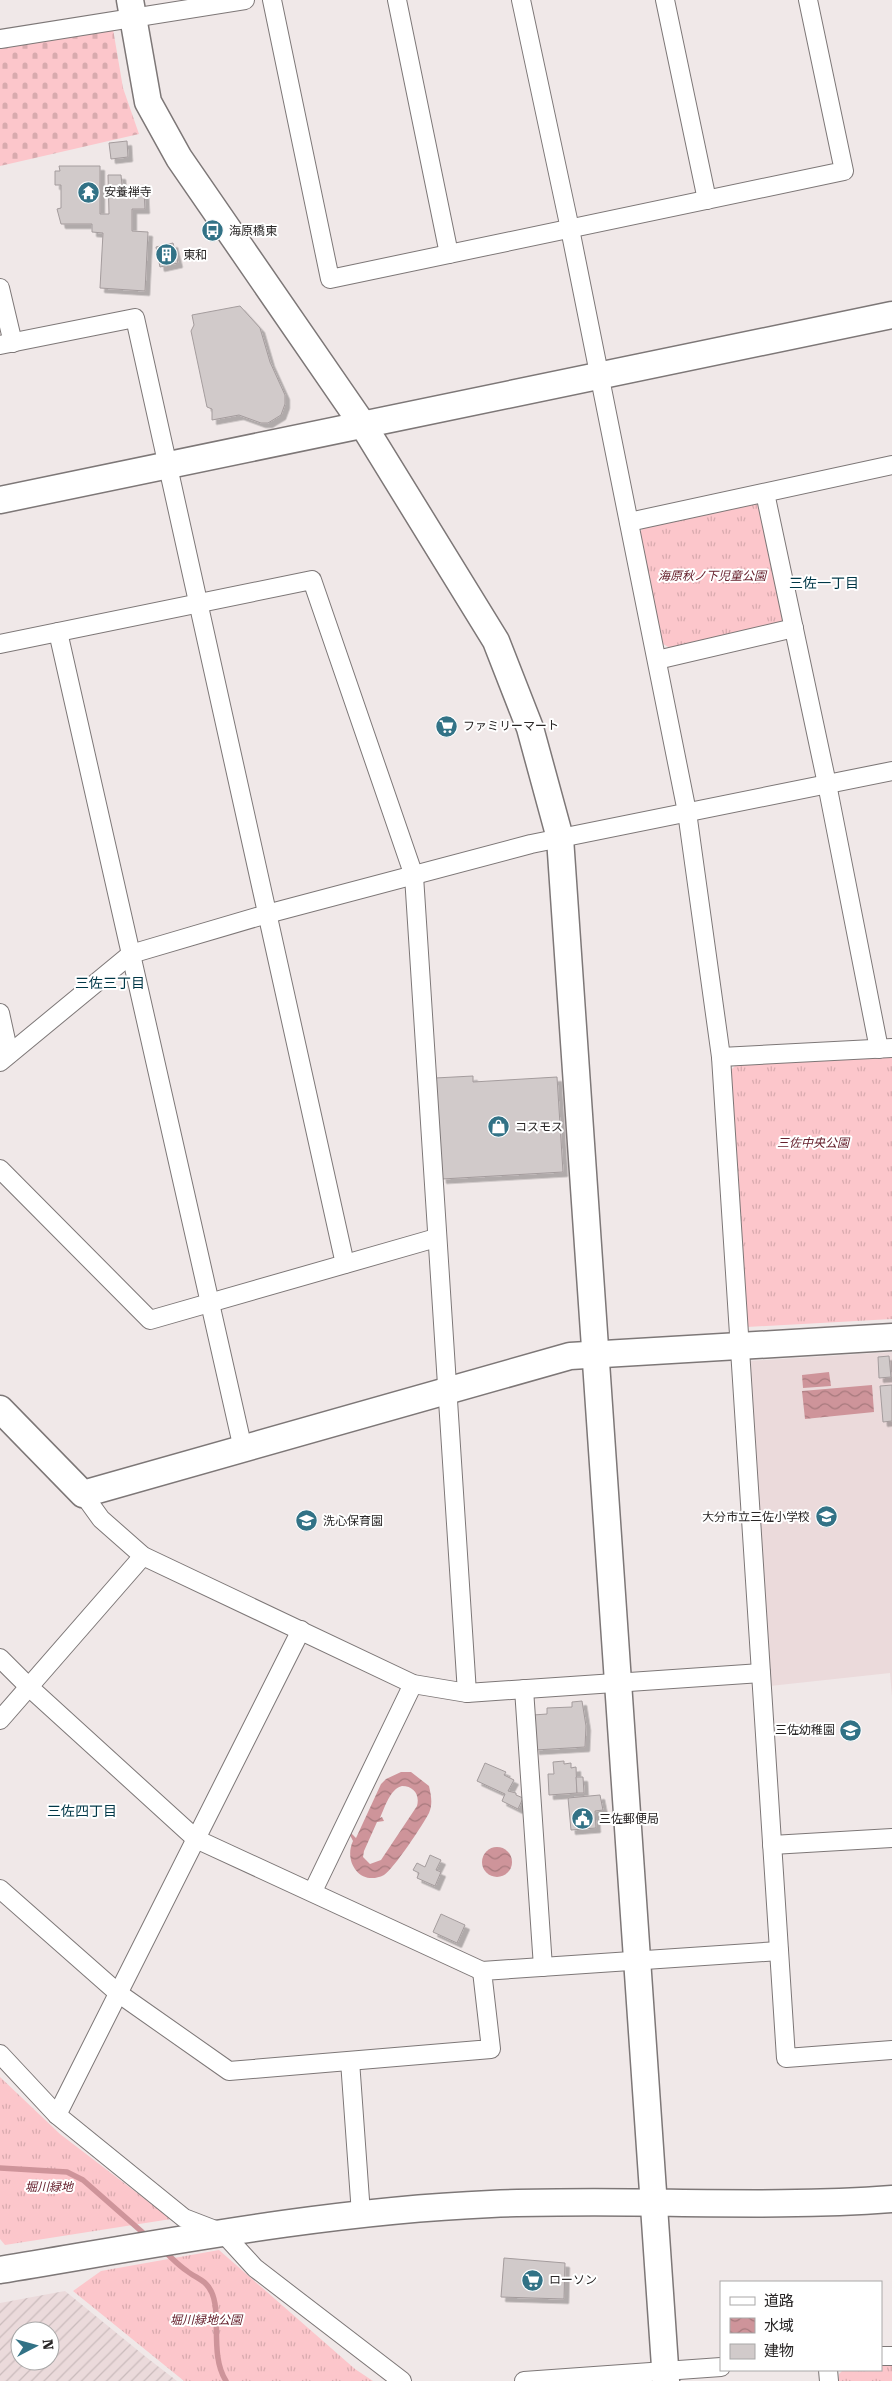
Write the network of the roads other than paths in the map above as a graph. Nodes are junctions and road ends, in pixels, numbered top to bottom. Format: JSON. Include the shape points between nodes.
{"nodes":[{"id":1,"x":245,"y":0,"type":"edge"},
{"id":2,"x":272,"y":0,"type":"edge"},
{"id":3,"x":397,"y":0,"type":"edge"},
{"id":4,"x":521,"y":0,"type":"edge"},
{"id":5,"x":665,"y":0,"type":"edge"},
{"id":6,"x":808,"y":0,"type":"edge"},
{"id":7,"x":131,"y":8,"type":"edge"},
{"id":8,"x":0,"y":39,"type":"edge"},
{"id":9,"x":707,"y":200,"type":"junction"},
{"id":10,"x":570,"y":229,"type":"junction"},
{"id":11,"x":449,"y":254,"type":"junction"},
{"id":12,"x":0,"y":288,"type":"edge"},
{"id":13,"x":892,"y":315,"type":"edge"},
{"id":14,"x":6,"y":344,"type":"edge"},
{"id":15,"x":599,"y":376,"type":"junction"},
{"id":16,"x":363,"y":425,"type":"junction"},
{"id":17,"x":167,"y":466,"type":"junction"},
{"id":18,"x":892,"y":466,"type":"edge"},
{"id":19,"x":764,"y":493,"type":"junction"},
{"id":20,"x":0,"y":500,"type":"edge"},
{"id":21,"x":629,"y":522,"type":"junction"},
{"id":22,"x":198,"y":604,"type":"junction"},
{"id":23,"x":794,"y":628,"type":"junction"},
{"id":24,"x":58,"y":632,"type":"junction"},
{"id":25,"x":0,"y":644,"type":"edge"},
{"id":26,"x":656,"y":660,"type":"junction"},
{"id":27,"x":892,"y":771,"type":"edge"},
{"id":28,"x":827,"y":784,"type":"junction"},
{"id":29,"x":687,"y":812,"type":"junction"},
{"id":30,"x":560,"y":838,"type":"junction"},
{"id":31,"x":414,"y":876,"type":"junction"},
{"id":32,"x":267,"y":914,"type":"junction"},
{"id":33,"x":131,"y":954,"type":"junction"},
{"id":34,"x":0,"y":1013,"type":"edge"},
{"id":35,"x":886,"y":1048,"type":"edge"},
{"id":36,"x":721,"y":1057,"type":"junction"},
{"id":37,"x":5,"y":1058,"type":"edge"},
{"id":38,"x":0,"y":1169,"type":"edge"},
{"id":39,"x":436,"y":1238,"type":"junction"},
{"id":40,"x":345,"y":1264,"type":"junction"},
{"id":41,"x":210,"y":1303,"type":"junction"},
{"id":42,"x":892,"y":1337,"type":"edge"},
{"id":43,"x":740,"y":1346,"type":"junction"},
{"id":44,"x":595,"y":1355,"type":"junction"},
{"id":45,"x":447,"y":1391,"type":"junction"},
{"id":46,"x":0,"y":1409,"type":"edge"},
{"id":47,"x":243,"y":1449,"type":"junction"},
{"id":48,"x":83,"y":1494,"type":"junction"},
{"id":49,"x":143,"y":1556,"type":"junction"},
{"id":50,"x":301,"y":1630,"type":"junction"},
{"id":51,"x":0,"y":1658,"type":"edge"},
{"id":52,"x":761,"y":1673,"type":"junction"},
{"id":53,"x":618,"y":1683,"type":"junction"},
{"id":54,"x":413,"y":1684,"type":"junction"},
{"id":55,"x":29,"y":1687,"type":"junction"},
{"id":56,"x":524,"y":1689,"type":"junction"},
{"id":57,"x":467,"y":1693,"type":"junction"},
{"id":58,"x":0,"y":1720,"type":"edge"},
{"id":59,"x":892,"y":1838,"type":"edge"},
{"id":60,"x":196,"y":1839,"type":"junction"},
{"id":61,"x":772,"y":1845,"type":"junction"},
{"id":62,"x":0,"y":1889,"type":"edge"},
{"id":63,"x":313,"y":1891,"type":"junction"},
{"id":64,"x":779,"y":1951,"type":"junction"},
{"id":65,"x":637,"y":1961,"type":"junction"},
{"id":66,"x":543,"y":1968,"type":"junction"},
{"id":67,"x":482,"y":1970,"type":"junction"},
{"id":68,"x":118,"y":1994,"type":"junction"},
{"id":69,"x":892,"y":2050,"type":"edge"},
{"id":70,"x":0,"y":2054,"type":"edge"},
{"id":71,"x":350,"y":2061,"type":"junction"},
{"id":72,"x":57,"y":2115,"type":"junction"},
{"id":73,"x":892,"y":2199,"type":"edge"},
{"id":74,"x":654,"y":2202,"type":"junction"},
{"id":75,"x":361,"y":2214,"type":"junction"},
{"id":76,"x":223,"y":2233,"type":"junction"},
{"id":77,"x":0,"y":2270,"type":"edge"},
{"id":78,"x":720,"y":2367,"type":"edge"},
{"id":79,"x":665,"y":2376,"type":"edge"},
{"id":80,"x":402,"y":2381,"type":"edge"},
{"id":81,"x":524,"y":2381,"type":"edge"}],
"edges":[{"from":1,"to":7,"type":"street"},
{"from":2,"to":11,"type":"street","via":[[330,279]]},
{"from":3,"to":11,"type":"street"},
{"from":4,"to":10,"type":"street"},
{"from":5,"to":9,"type":"street"},
{"from":6,"to":9,"type":"street","via":[[844,171]]},
{"from":7,"to":8,"type":"street"},
{"from":7,"to":16,"type":"street","via":[[148,102],[179,158]]},
{"from":9,"to":10,"type":"street"},
{"from":10,"to":11,"type":"street"},
{"from":10,"to":15,"type":"street"},
{"from":12,"to":14,"type":"street"},
{"from":13,"to":15,"type":"street"},
{"from":14,"to":17,"type":"street","via":[[134,318]]},
{"from":15,"to":16,"type":"street"},
{"from":15,"to":21,"type":"street"},
{"from":16,"to":17,"type":"street"},
{"from":16,"to":30,"type":"street","via":[[496,641],[530,728]]},
{"from":17,"to":20,"type":"street"},
{"from":17,"to":22,"type":"street"},
{"from":18,"to":19,"type":"street"},
{"from":19,"to":21,"type":"street"},
{"from":19,"to":23,"type":"street"},
{"from":21,"to":26,"type":"street"},
{"from":22,"to":24,"type":"street"},
{"from":22,"to":31,"type":"street","via":[[312,580]]},
{"from":22,"to":32,"type":"street"},
{"from":23,"to":26,"type":"street"},
{"from":23,"to":28,"type":"street"},
{"from":24,"to":25,"type":"street"},
{"from":24,"to":33,"type":"street"},
{"from":26,"to":29,"type":"street"},
{"from":27,"to":28,"type":"street"},
{"from":28,"to":29,"type":"street"},
{"from":28,"to":35,"type":"street"},
{"from":29,"to":30,"type":"street"},
{"from":29,"to":36,"type":"street"},
{"from":30,"to":31,"type":"street"},
{"from":30,"to":44,"type":"street"},
{"from":31,"to":32,"type":"street"},
{"from":31,"to":39,"type":"street"},
{"from":32,"to":33,"type":"street"},
{"from":32,"to":40,"type":"street"},
{"from":33,"to":37,"type":"street"},
{"from":33,"to":41,"type":"street"},
{"from":34,"to":37,"type":"street"},
{"from":35,"to":36,"type":"street"},
{"from":36,"to":43,"type":"street"},
{"from":38,"to":41,"type":"street","via":[[150,1320]]},
{"from":39,"to":40,"type":"street"},
{"from":39,"to":45,"type":"street"},
{"from":40,"to":41,"type":"street"},
{"from":41,"to":47,"type":"street"},
{"from":42,"to":43,"type":"street"},
{"from":43,"to":44,"type":"street"},
{"from":43,"to":52,"type":"street"},
{"from":44,"to":45,"type":"street","via":[[570,1356]]},
{"from":44,"to":53,"type":"street"},
{"from":45,"to":47,"type":"street"},
{"from":45,"to":57,"type":"street"},
{"from":46,"to":48,"type":"street"},
{"from":47,"to":48,"type":"street"},
{"from":48,"to":49,"type":"street","via":[[101,1519]]},
{"from":49,"to":50,"type":"street"},
{"from":49,"to":55,"type":"street"},
{"from":50,"to":54,"type":"street"},
{"from":50,"to":60,"type":"street"},
{"from":51,"to":55,"type":"street"},
{"from":52,"to":53,"type":"street"},
{"from":52,"to":61,"type":"street"},
{"from":53,"to":56,"type":"street"},
{"from":53,"to":65,"type":"street"},
{"from":54,"to":57,"type":"street"},
{"from":54,"to":63,"type":"street"},
{"from":55,"to":58,"type":"street"},
{"from":55,"to":60,"type":"street"},
{"from":56,"to":57,"type":"street"},
{"from":56,"to":66,"type":"street"},
{"from":59,"to":61,"type":"street"},
{"from":60,"to":63,"type":"street"},
{"from":60,"to":68,"type":"street"},
{"from":61,"to":64,"type":"street"},
{"from":62,"to":68,"type":"street"},
{"from":63,"to":67,"type":"street"},
{"from":64,"to":65,"type":"street"},
{"from":64,"to":69,"type":"street","via":[[786,2058]]},
{"from":65,"to":66,"type":"street"},
{"from":65,"to":74,"type":"street"},
{"from":66,"to":67,"type":"street"},
{"from":67,"to":71,"type":"street","via":[[491,2049]]},
{"from":68,"to":71,"type":"street","via":[[229,2071]]},
{"from":68,"to":72,"type":"street"},
{"from":70,"to":72,"type":"street"},
{"from":71,"to":75,"type":"street"},
{"from":72,"to":76,"type":"street","via":[[184,2218]]},
{"from":73,"to":74,"type":"street"},
{"from":74,"to":75,"type":"street","via":[[491,2204]]},
{"from":74,"to":79,"type":"street"},
{"from":75,"to":76,"type":"street"},
{"from":76,"to":77,"type":"street"},
{"from":76,"to":80,"type":"street","via":[[255,2268]]},
{"from":78,"to":79,"type":"street"},
{"from":79,"to":81,"type":"street"}]}
